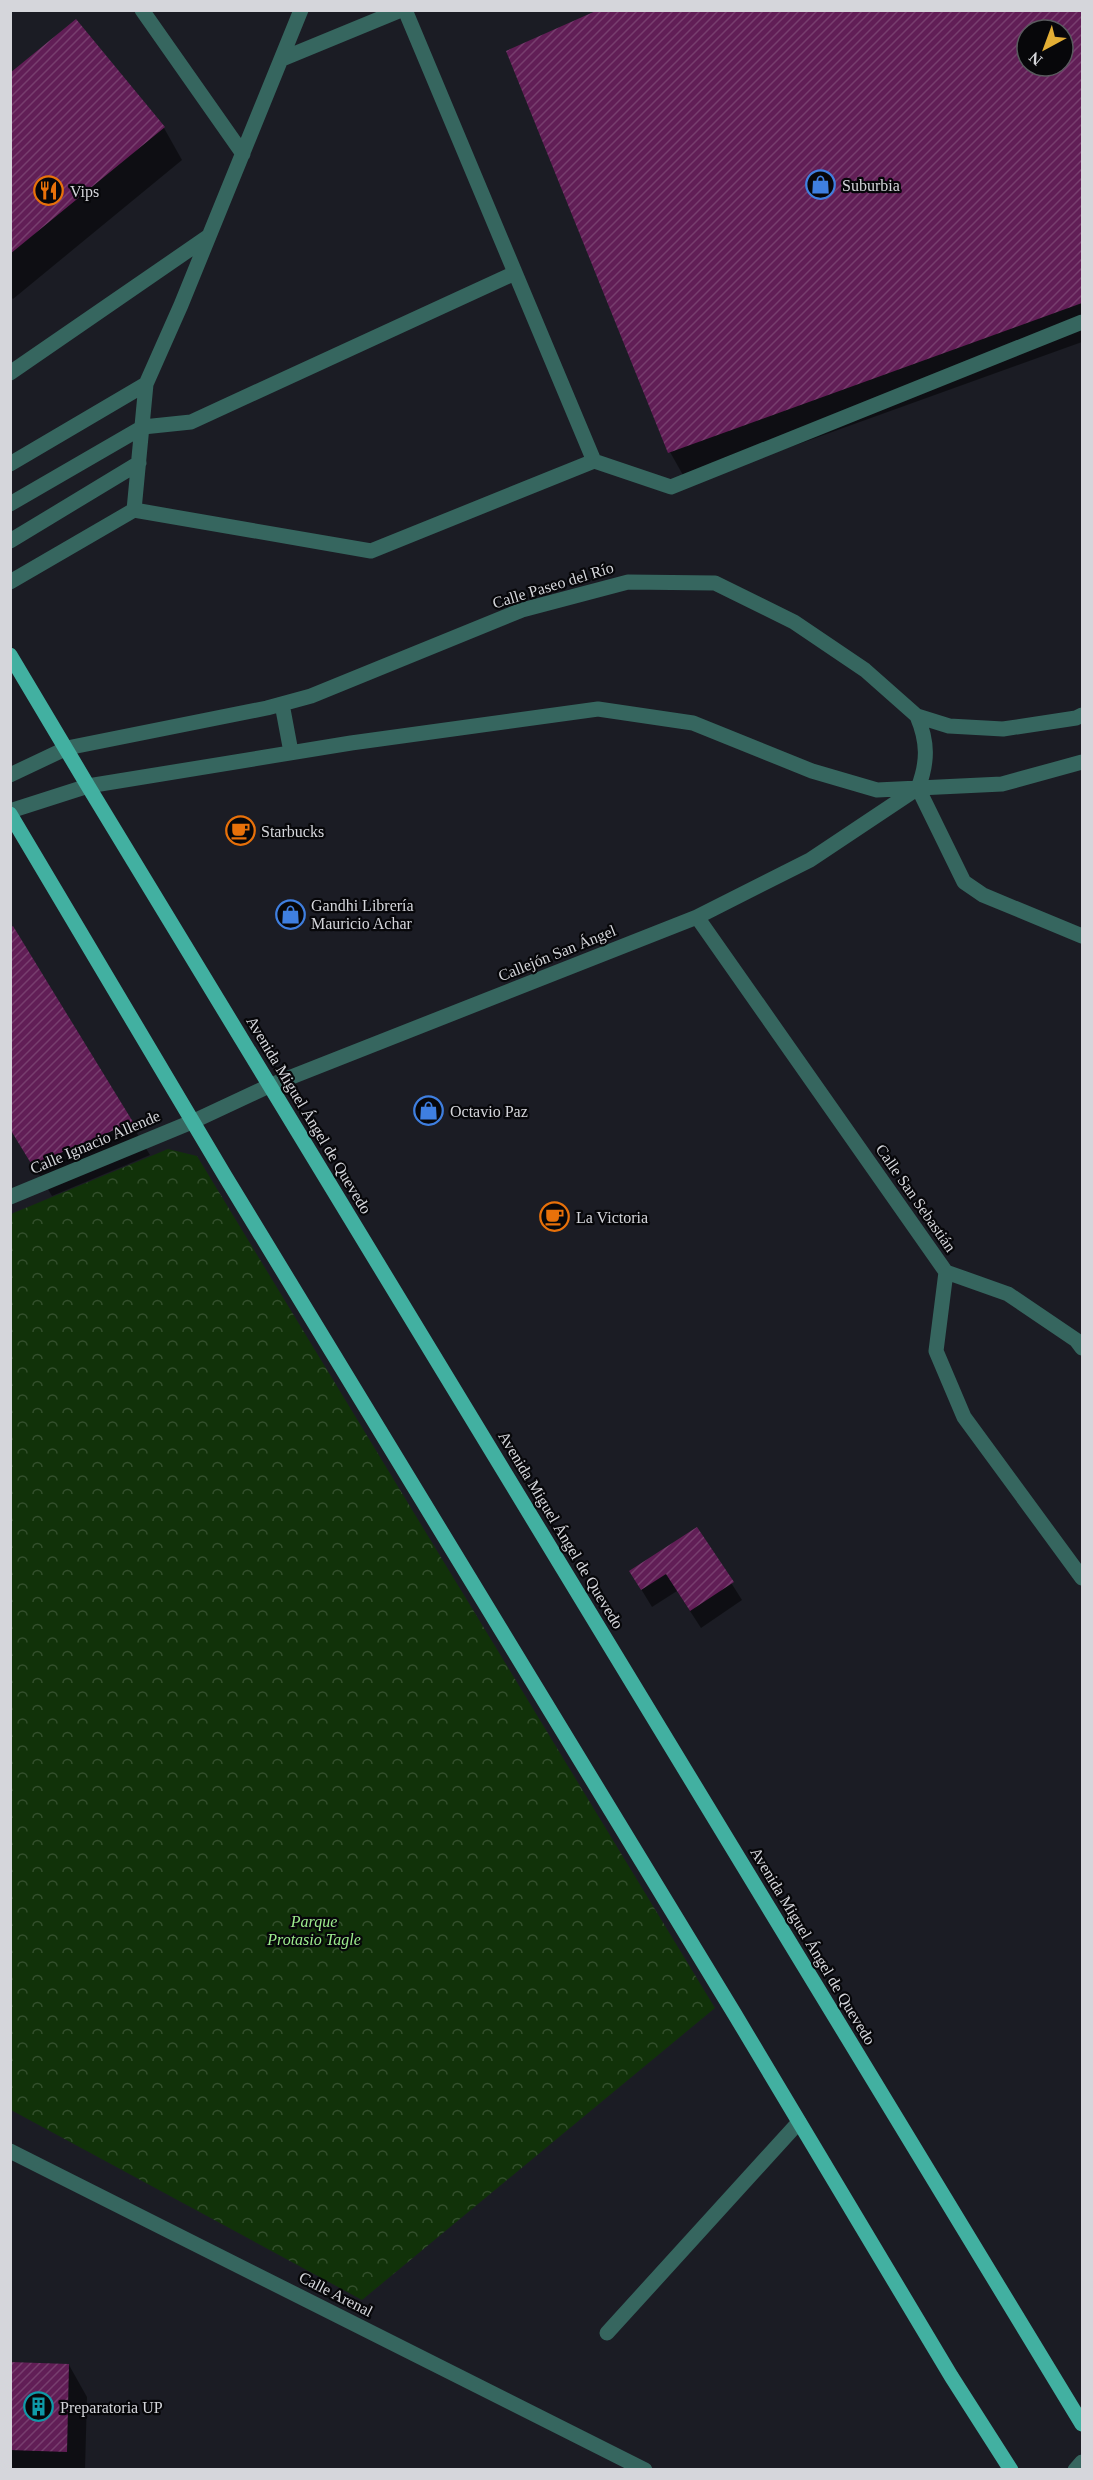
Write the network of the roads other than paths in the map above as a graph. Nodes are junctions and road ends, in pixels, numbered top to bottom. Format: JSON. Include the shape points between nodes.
{"nodes":[{"id":1,"x":142,"y":10,"type":"edge"},
{"id":2,"x":302,"y":10,"type":"edge"},
{"id":3,"x":403,"y":10,"type":"edge"},
{"id":4,"x":282,"y":59,"type":"junction"},
{"id":5,"x":243,"y":154,"type":"junction"},
{"id":6,"x":209,"y":236,"type":"junction"},
{"id":7,"x":515,"y":273,"type":"junction"},
{"id":8,"x":1083,"y":322,"type":"edge"},
{"id":9,"x":10,"y":373,"type":"edge"},
{"id":10,"x":146,"y":384,"type":"junction"},
{"id":11,"x":143,"y":427,"type":"junction"},
{"id":12,"x":594,"y":461,"type":"junction"},
{"id":13,"x":139,"y":463,"type":"junction"},
{"id":14,"x":10,"y":464,"type":"edge"},
{"id":15,"x":10,"y":504,"type":"edge"},
{"id":16,"x":134,"y":510,"type":"junction"},
{"id":17,"x":10,"y":541,"type":"edge"},
{"id":18,"x":10,"y":582,"type":"edge"},
{"id":19,"x":10,"y":655,"type":"edge"},
{"id":20,"x":282,"y":704,"type":"junction"},
{"id":21,"x":1083,"y":715,"type":"edge"},
{"id":22,"x":917,"y":716,"type":"junction"},
{"id":23,"x":67,"y":748,"type":"junction"},
{"id":24,"x":291,"y":752,"type":"junction"},
{"id":25,"x":1083,"y":762,"type":"edge"},
{"id":26,"x":10,"y":775,"type":"edge"},
{"id":27,"x":88,"y":786,"type":"junction"},
{"id":28,"x":918,"y":788,"type":"junction"},
{"id":29,"x":10,"y":813,"type":"edge"},
{"id":30,"x":697,"y":917,"type":"junction"},
{"id":31,"x":1083,"y":936,"type":"edge"},
{"id":32,"x":271,"y":1085,"type":"junction"},
{"id":33,"x":194,"y":1121,"type":"junction"},
{"id":34,"x":10,"y":1197,"type":"edge"},
{"id":35,"x":946,"y":1272,"type":"junction"},
{"id":36,"x":1083,"y":1348,"type":"edge"},
{"id":37,"x":1083,"y":1578,"type":"edge"},
{"id":38,"x":799,"y":2122,"type":"junction"},
{"id":39,"x":10,"y":2151,"type":"edge"},
{"id":40,"x":607,"y":2332,"type":"dead end"},
{"id":41,"x":1083,"y":2424,"type":"edge"},
{"id":42,"x":1083,"y":2462,"type":"edge"},
{"id":43,"x":645,"y":2469,"type":"edge"},
{"id":44,"x":1011,"y":2469,"type":"edge"},
{"id":45,"x":1075,"y":2469,"type":"edge"}],
"edges":[{"from":1,"to":5,"type":"street"},
{"from":2,"to":4,"type":"street"},
{"from":3,"to":4,"type":"street"},
{"from":3,"to":7,"type":"street"},
{"from":4,"to":5,"type":"street"},
{"from":5,"to":6,"type":"street"},
{"from":6,"to":9,"type":"street"},
{"from":6,"to":10,"type":"street"},
{"from":7,"to":11,"type":"street","via":[[192,422]]},
{"from":7,"to":12,"type":"street"},
{"from":8,"to":12,"type":"street","via":[[671,487]]},
{"from":10,"to":11,"type":"street"},
{"from":10,"to":14,"type":"street"},
{"from":11,"to":13,"type":"street"},
{"from":11,"to":15,"type":"street"},
{"from":12,"to":16,"type":"street","via":[[371,550]]},
{"from":13,"to":16,"type":"street"},
{"from":13,"to":17,"type":"street"},
{"from":16,"to":18,"type":"street"},
{"from":19,"to":23,"type":"main road","name":"Avenida Miguel Ángel de Quevedo"},
{"from":20,"to":22,"type":"street","name":"Calle Paseo del Río","via":[[311,696],[522,610],[628,582],[715,583],[794,622],[865,670]]},
{"from":20,"to":23,"type":"street","name":"Calle Paseo del Río"},
{"from":20,"to":24,"type":"street"},
{"from":21,"to":22,"type":"street","name":"Calle Paseo del Río","via":[[1003,729],[948,726]]},
{"from":22,"to":28,"type":"street","via":[[927,756]]},
{"from":23,"to":26,"type":"street","name":"Calle Paseo del Río"},
{"from":23,"to":27,"type":"main road","name":"Avenida Miguel Ángel de Quevedo"},
{"from":24,"to":27,"type":"street"},
{"from":24,"to":28,"type":"street","via":[[598,709],[693,723],[812,771],[877,790]]},
{"from":25,"to":28,"type":"street","via":[[1002,784]]},
{"from":27,"to":29,"type":"street"},
{"from":27,"to":32,"type":"main road","name":"Avenida Miguel Ángel de Quevedo"},
{"from":28,"to":30,"type":"street","name":"Callejón San Ángel","via":[[810,860]]},
{"from":28,"to":31,"type":"street","via":[[964,882],[983,895]]},
{"from":29,"to":33,"type":"main road"},
{"from":30,"to":32,"type":"street","name":"Callejón San Ángel"},
{"from":30,"to":35,"type":"street","name":"Calle San Sebastián"},
{"from":32,"to":33,"type":"street","name":"Callejón San Ángel"},
{"from":32,"to":41,"type":"main road","name":"Avenida Miguel Ángel de Quevedo"},
{"from":33,"to":34,"type":"street","name":"Calle Ignacio Allende"},
{"from":33,"to":38,"type":"main road"},
{"from":35,"to":36,"type":"street","via":[[1008,1294]]},
{"from":35,"to":37,"type":"street","name":"Calle San Sebastián","via":[[936,1351],[964,1417]]},
{"from":38,"to":40,"type":"street"},
{"from":38,"to":44,"type":"main road"},
{"from":39,"to":43,"type":"street","name":"Calle Arenal"},
{"from":42,"to":45,"type":"street"}]}
